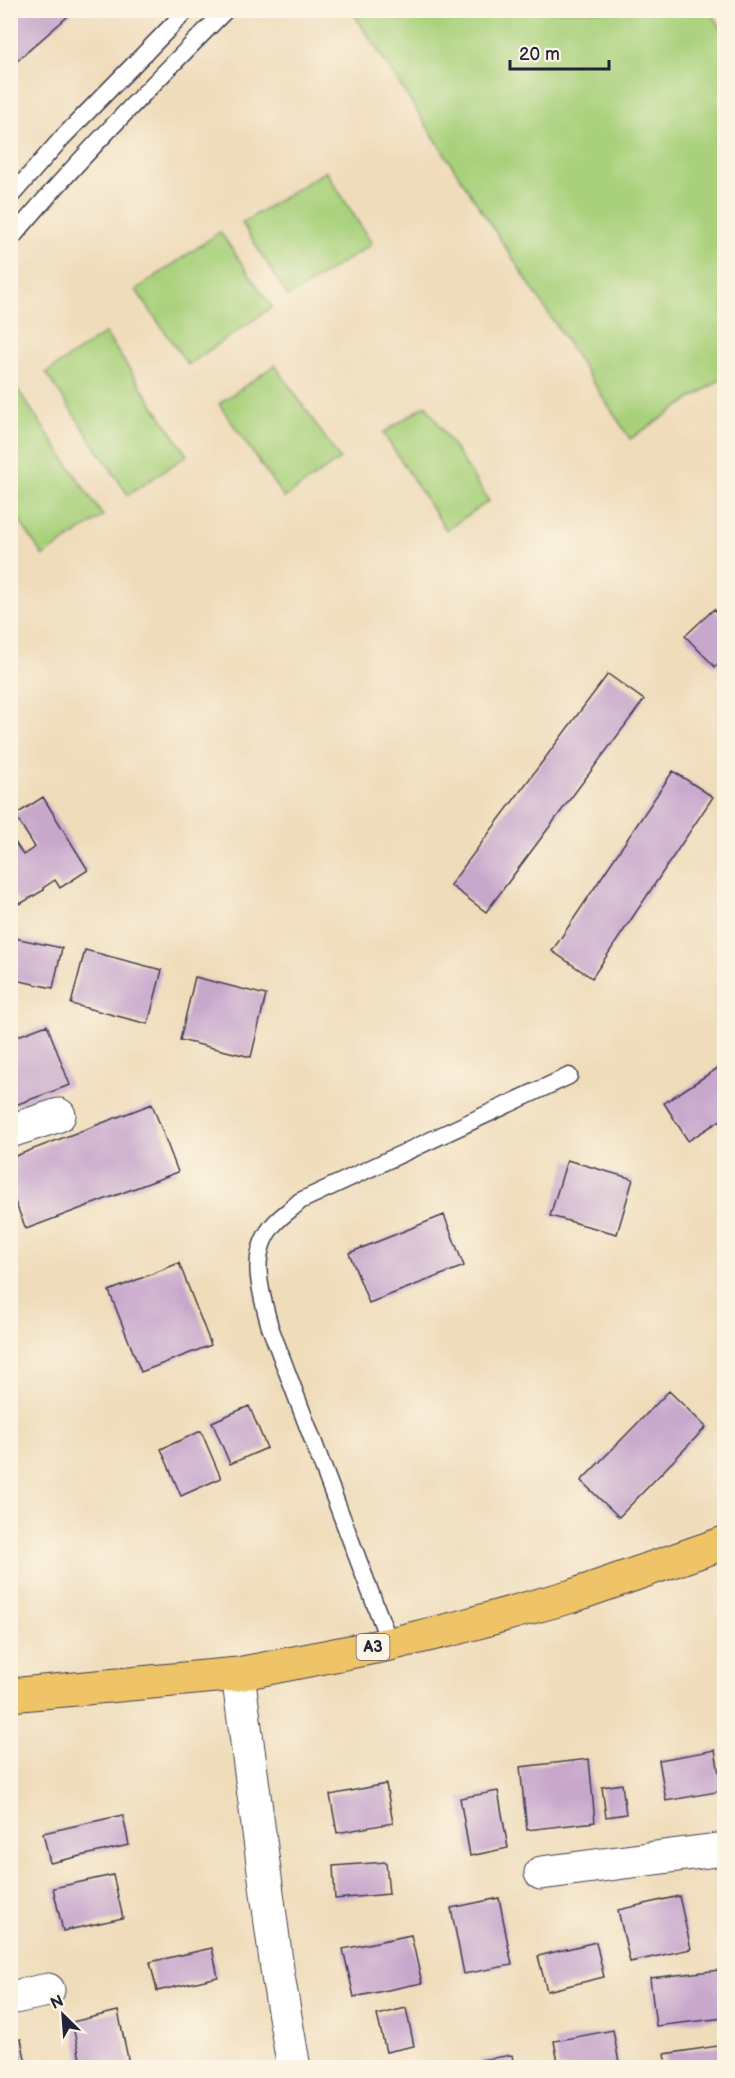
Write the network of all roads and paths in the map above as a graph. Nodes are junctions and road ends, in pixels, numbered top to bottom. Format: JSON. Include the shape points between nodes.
{"nodes":[{"id":1,"x":188,"y":10,"type":"edge"},
{"id":2,"x":226,"y":10,"type":"edge"},
{"id":3,"x":10,"y":197,"type":"edge"},
{"id":4,"x":10,"y":240,"type":"edge"},
{"id":5,"x":569,"y":1076,"type":"dead end"},
{"id":6,"x":59,"y":1115,"type":"dead end"},
{"id":7,"x":10,"y":1131,"type":"edge"},
{"id":8,"x":724,"y":1544,"type":"edge"},
{"id":9,"x":390,"y":1644,"type":"junction"},
{"id":10,"x":238,"y":1674,"type":"junction"},
{"id":11,"x":10,"y":1695,"type":"edge"},
{"id":12,"x":724,"y":1849,"type":"edge"},
{"id":13,"x":541,"y":1873,"type":"dead end"},
{"id":14,"x":48,"y":1990,"type":"dead end"},
{"id":15,"x":10,"y":1998,"type":"edge"},
{"id":16,"x":294,"y":2067,"type":"edge"}],
"edges":[{"from":1,"to":3,"type":"lane","via":[[62,138]]},
{"from":2,"to":4,"type":"lane","via":[[53,189]]},
{"from":5,"to":9,"type":"lane","via":[[300,1201],[273,1225],[258,1253],[260,1290],[270,1328]]},
{"from":6,"to":7,"type":"street"},
{"from":8,"to":9,"type":"highway","number":"A3","via":[[572,1596]]},
{"from":9,"to":10,"type":"highway","number":"A3"},
{"from":10,"to":11,"type":"highway","number":"A3"},
{"from":10,"to":16,"type":"street","via":[[278,1976]]},
{"from":12,"to":13,"type":"street"},
{"from":14,"to":15,"type":"street"}]}
